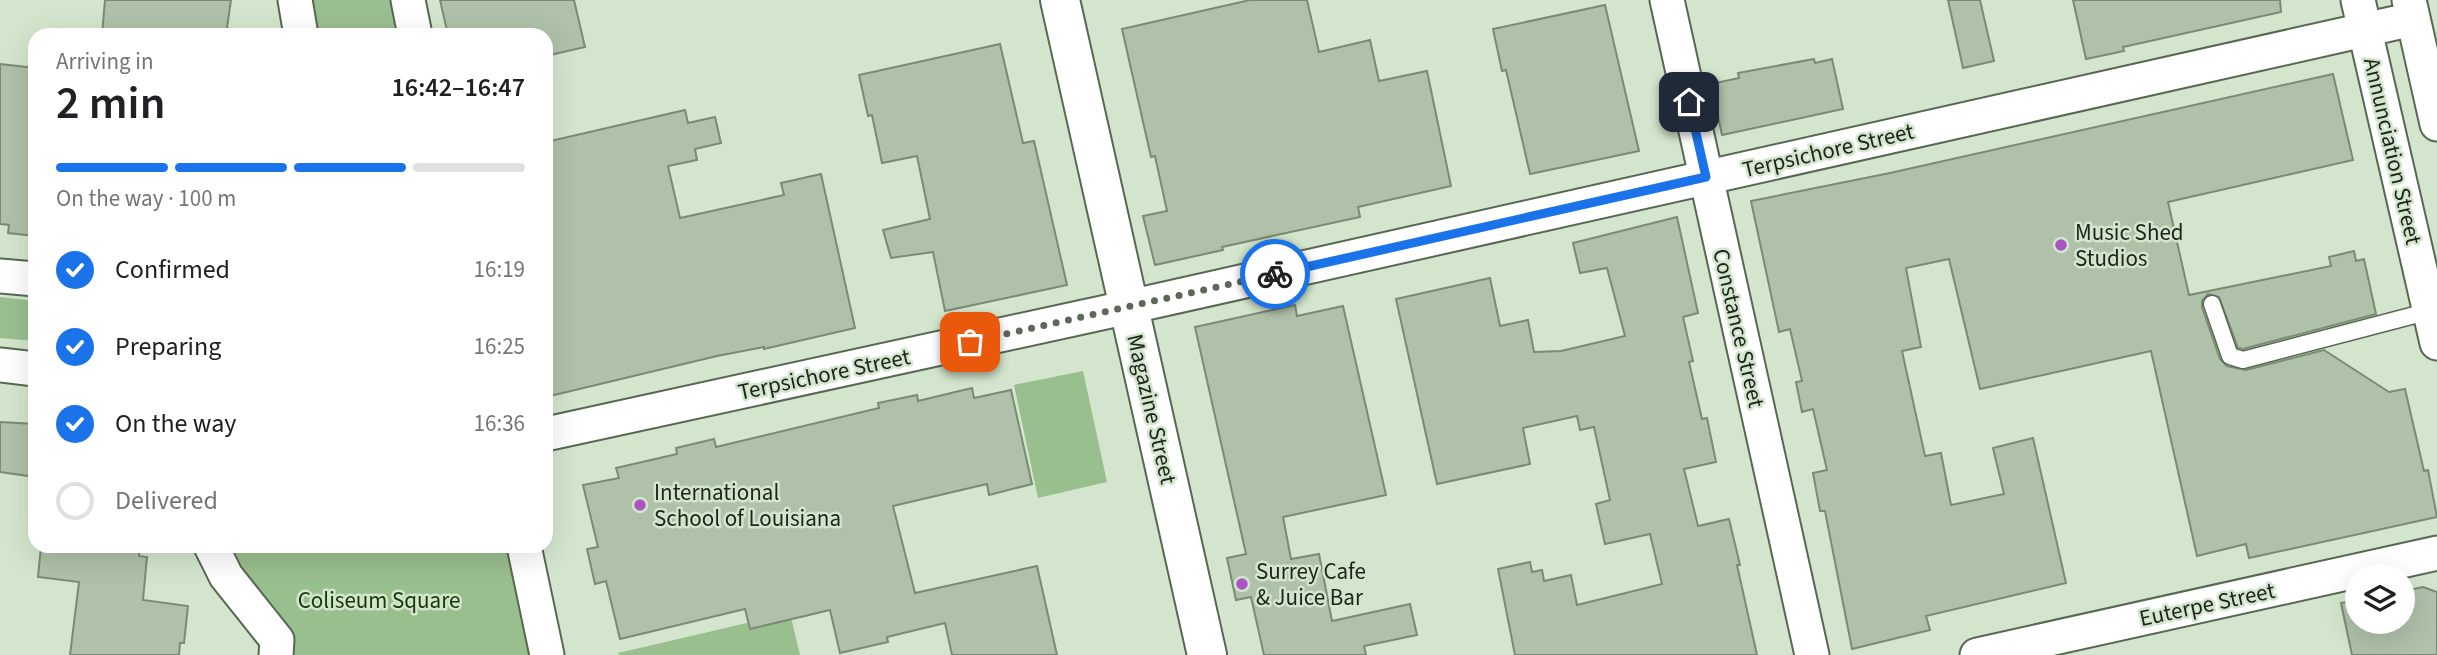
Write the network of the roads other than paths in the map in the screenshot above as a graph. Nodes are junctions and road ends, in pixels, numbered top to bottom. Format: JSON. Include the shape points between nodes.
{"nodes":[{"id":1,"x":295,"y":0,"type":"edge"},
{"id":2,"x":408,"y":0,"type":"edge"},
{"id":3,"x":1060,"y":0,"type":"edge"},
{"id":4,"x":1667,"y":0,"type":"edge"},
{"id":5,"x":2362,"y":15,"type":"edge"},
{"id":6,"x":300,"y":28,"type":"edge"},
{"id":7,"x":414,"y":28,"type":"edge"},
{"id":8,"x":2420,"y":28,"type":"edge"},
{"id":9,"x":2437,"y":124,"type":"edge"},
{"id":10,"x":1706,"y":177,"type":"junction"},
{"id":11,"x":0,"y":276,"type":"edge"},
{"id":12,"x":28,"y":278,"type":"edge"},
{"id":13,"x":2212,"y":304,"type":"dead end"},
{"id":14,"x":1129,"y":307,"type":"junction"},
{"id":15,"x":2430,"y":311,"type":"junction"},
{"id":16,"x":2437,"y":343,"type":"edge"},
{"id":17,"x":0,"y":365,"type":"edge"},
{"id":18,"x":28,"y":368,"type":"edge"},
{"id":19,"x":553,"y":432,"type":"edge"},
{"id":20,"x":214,"y":553,"type":"edge"},
{"id":21,"x":525,"y":553,"type":"edge"},
{"id":22,"x":2437,"y":553,"type":"edge"},
{"id":23,"x":276,"y":655,"type":"edge"},
{"id":24,"x":547,"y":655,"type":"edge"},
{"id":25,"x":1207,"y":655,"type":"edge"},
{"id":26,"x":1812,"y":655,"type":"edge"},
{"id":27,"x":1977,"y":655,"type":"edge"}],
"edges":[{"from":1,"to":6,"type":"street"},
{"from":2,"to":7,"type":"street"},
{"from":3,"to":14,"type":"street","name":"Magazine Street"},
{"from":4,"to":10,"type":"street","name":"Constance Street"},
{"from":5,"to":8,"type":"street","name":"Terpsichore Street"},
{"from":5,"to":10,"type":"street","name":"Terpsichore Street"},
{"from":5,"to":15,"type":"street","name":"Annunciation Street"},
{"from":8,"to":9,"type":"street"},
{"from":10,"to":14,"type":"street","name":"Terpsichore Street"},
{"from":10,"to":26,"type":"street","name":"Constance Street"},
{"from":11,"to":12,"type":"street"},
{"from":13,"to":15,"type":"lane","via":[[2230,356],[2243,360]]},
{"from":14,"to":19,"type":"street","name":"Terpsichore Street"},
{"from":14,"to":25,"type":"street","name":"Magazine Street"},
{"from":15,"to":16,"type":"street","name":"Annunciation Street"},
{"from":17,"to":18,"type":"street"},
{"from":20,"to":23,"type":"street","via":[[226,576],[277,640]]},
{"from":21,"to":24,"type":"street"},
{"from":22,"to":27,"type":"street","name":"Euterpe Street"}]}
